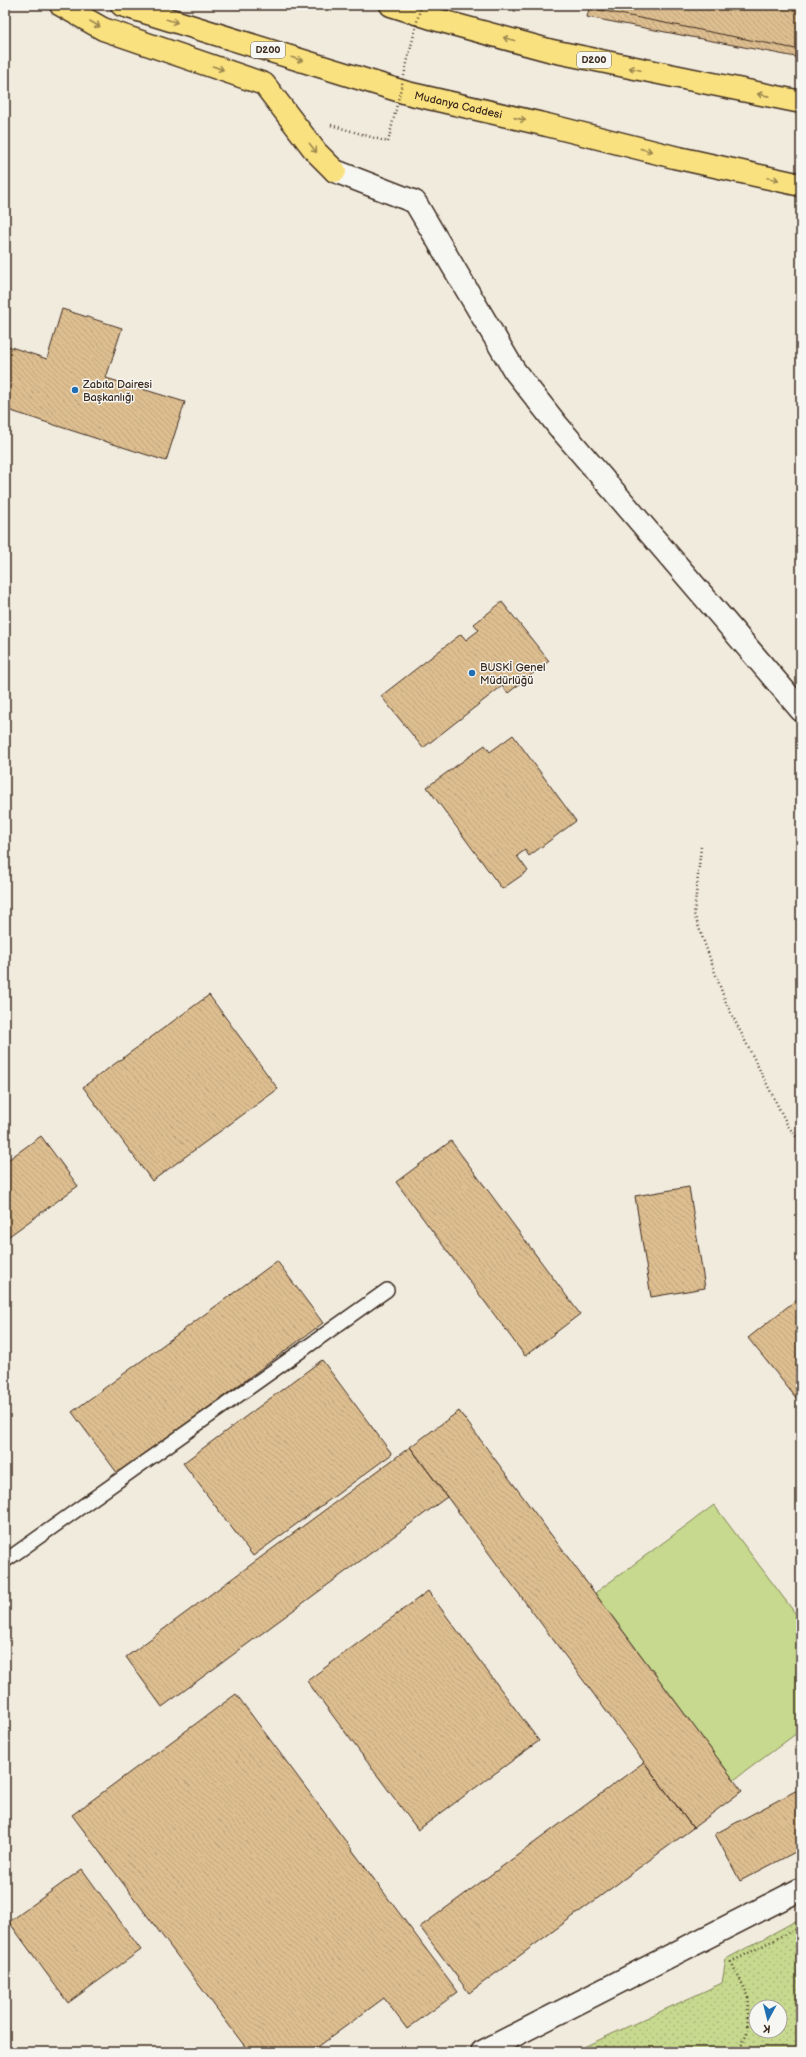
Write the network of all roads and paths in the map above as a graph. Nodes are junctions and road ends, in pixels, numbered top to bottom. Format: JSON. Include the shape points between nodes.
{"nodes":[{"id":1,"x":62,"y":5,"type":"edge"},
{"id":2,"x":122,"y":5,"type":"edge"},
{"id":3,"x":391,"y":5,"type":"edge"},
{"id":4,"x":421,"y":5,"type":"edge"},
{"id":5,"x":521,"y":5,"type":"edge"},
{"id":6,"x":512,"y":12,"type":"dead end"},
{"id":7,"x":801,"y":102,"type":"edge"},
{"id":8,"x":328,"y":124,"type":"dead end"},
{"id":9,"x":336,"y":171,"type":"joint"},
{"id":10,"x":801,"y":185,"type":"edge"},
{"id":11,"x":801,"y":710,"type":"edge"},
{"id":12,"x":701,"y":847,"type":"dead end"},
{"id":13,"x":801,"y":1143,"type":"edge"},
{"id":14,"x":386,"y":1290,"type":"dead end"},
{"id":15,"x":5,"y":1561,"type":"edge"},
{"id":16,"x":801,"y":1889,"type":"edge"},
{"id":17,"x":801,"y":1926,"type":"edge"},
{"id":18,"x":482,"y":2052,"type":"edge"},
{"id":19,"x":738,"y":2052,"type":"edge"}],
"edges":[{"from":1,"to":9,"type":"highway","one_way":true,"via":[[103,29],[264,84],[316,152]]},
{"from":2,"to":10,"type":"highway","name":"Mudanya Caddesi","number":"D200","one_way":true,"via":[[407,93]]},
{"from":7,"to":3,"type":"highway","number":"D200","one_way":true,"via":[[552,51]]},
{"from":4,"to":8,"type":"path","bridge":true,"via":[[388,142]]},
{"from":5,"to":6,"type":"path"},
{"from":9,"to":11,"type":"street","via":[[415,202],[514,370],[558,426]]},
{"from":12,"to":13,"type":"path","via":[[694,914],[726,1003],[788,1126]]},
{"from":14,"to":15,"type":"lane"},
{"from":16,"to":18,"type":"street"},
{"from":17,"to":19,"type":"path","via":[[730,1962],[749,1997],[747,2034]]}]}
